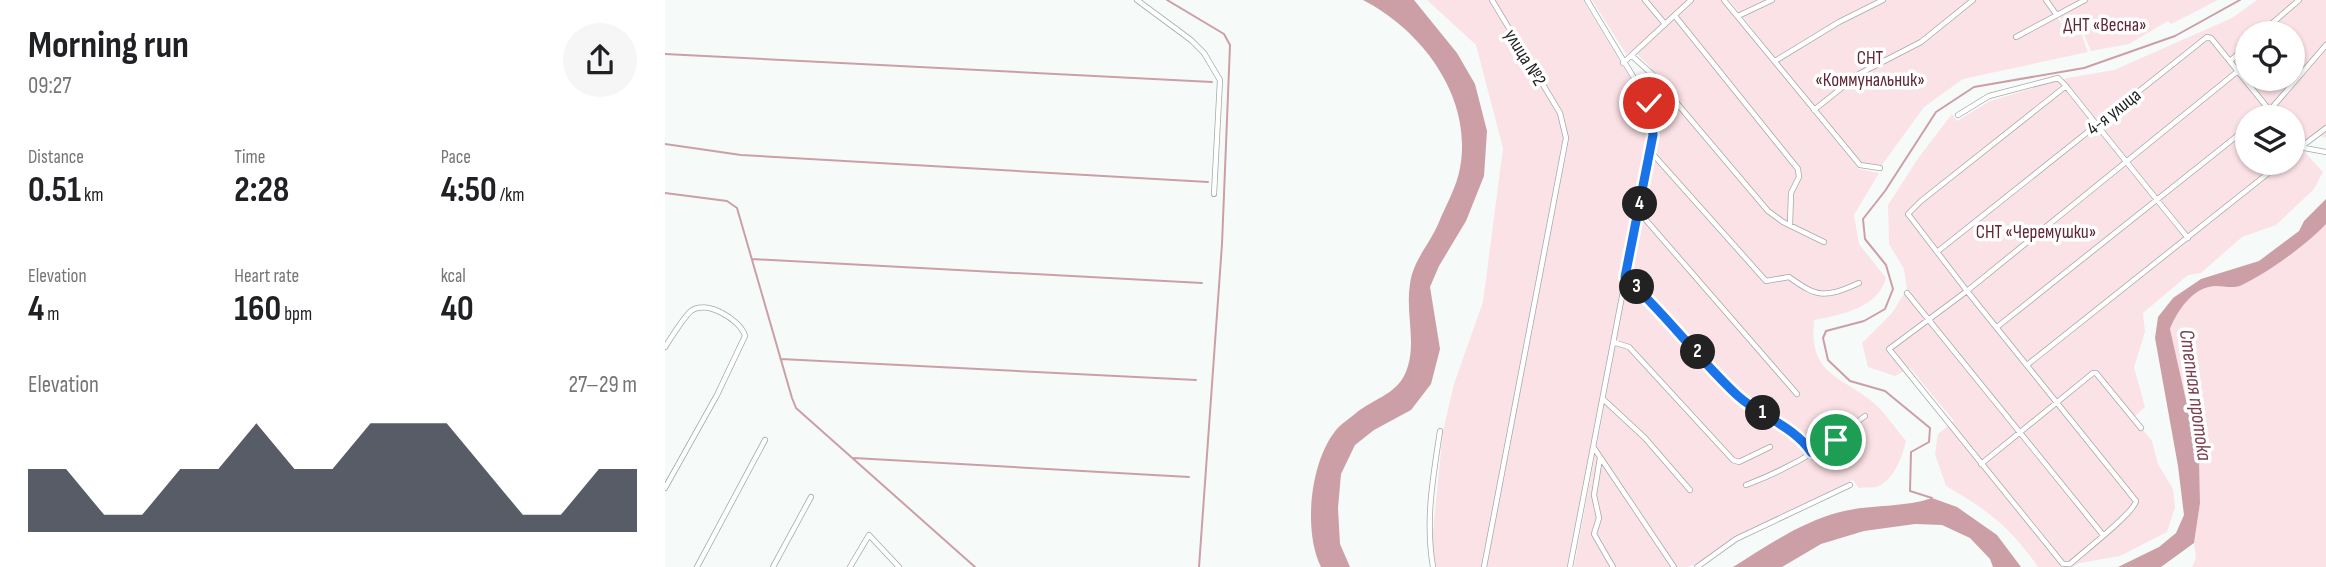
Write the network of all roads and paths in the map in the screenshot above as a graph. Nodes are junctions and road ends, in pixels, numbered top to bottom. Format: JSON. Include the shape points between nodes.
{"nodes":[{"id":1,"x":1137,"y":0,"type":"edge"},
{"id":2,"x":1492,"y":0,"type":"edge"},
{"id":3,"x":1587,"y":0,"type":"edge"},
{"id":4,"x":1645,"y":0,"type":"edge"},
{"id":5,"x":1691,"y":0,"type":"edge"},
{"id":6,"x":1724,"y":0,"type":"edge"},
{"id":7,"x":1772,"y":0,"type":"edge"},
{"id":8,"x":1883,"y":0,"type":"edge"},
{"id":9,"x":1973,"y":0,"type":"edge"},
{"id":10,"x":2046,"y":0,"type":"edge"},
{"id":11,"x":2085,"y":0,"type":"edge"},
{"id":12,"x":2299,"y":0,"type":"edge"},
{"id":13,"x":2056,"y":14,"type":"junction"},
{"id":14,"x":1675,"y":16,"type":"junction"},
{"id":15,"x":1738,"y":16,"type":"junction"},
{"id":16,"x":2275,"y":21,"type":"edge"},
{"id":17,"x":1665,"y":24,"type":"junction"},
{"id":18,"x":2016,"y":37,"type":"dead end"},
{"id":19,"x":2326,"y":45,"type":"edge"},
{"id":20,"x":1632,"y":56,"type":"junction"},
{"id":21,"x":2235,"y":57,"type":"edge"},
{"id":22,"x":1775,"y":61,"type":"junction"},
{"id":23,"x":2230,"y":61,"type":"junction"},
{"id":24,"x":1623,"y":63,"type":"junction"},
{"id":25,"x":2235,"y":67,"type":"edge"},
{"id":26,"x":2235,"y":73,"type":"edge"},
{"id":27,"x":2066,"y":86,"type":"junction"},
{"id":28,"x":2254,"y":91,"type":"edge"},
{"id":29,"x":2266,"y":105,"type":"edge"},
{"id":30,"x":2274,"y":105,"type":"edge"},
{"id":31,"x":1814,"y":110,"type":"junction"},
{"id":32,"x":1958,"y":115,"type":"dead end"},
{"id":33,"x":2096,"y":124,"type":"junction"},
{"id":34,"x":2326,"y":128,"type":"edge"},
{"id":35,"x":2235,"y":138,"type":"edge"},
{"id":36,"x":2305,"y":144,"type":"edge"},
{"id":37,"x":2305,"y":149,"type":"edge"},
{"id":38,"x":1650,"y":151,"type":"junction"},
{"id":39,"x":2326,"y":152,"type":"edge"},
{"id":40,"x":2126,"y":162,"type":"junction"},
{"id":41,"x":1880,"y":168,"type":"dead end"},
{"id":42,"x":2266,"y":175,"type":"edge"},
{"id":43,"x":1214,"y":194,"type":"dead end"},
{"id":44,"x":2157,"y":200,"type":"junction"},
{"id":45,"x":1638,"y":211,"type":"junction"},
{"id":46,"x":1790,"y":226,"type":"junction"},
{"id":47,"x":2187,"y":238,"type":"junction"},
{"id":48,"x":1824,"y":243,"type":"dead end"},
{"id":49,"x":1937,"y":252,"type":"junction"},
{"id":50,"x":1625,"y":277,"type":"junction"},
{"id":51,"x":1859,"y":283,"type":"dead end"},
{"id":52,"x":1967,"y":291,"type":"junction"},
{"id":53,"x":1907,"y":293,"type":"dead end"},
{"id":54,"x":1928,"y":318,"type":"junction"},
{"id":55,"x":1997,"y":327,"type":"junction"},
{"id":56,"x":1613,"y":342,"type":"junction"},
{"id":57,"x":665,"y":347,"type":"edge"},
{"id":58,"x":2027,"y":365,"type":"junction"},
{"id":59,"x":1797,"y":394,"type":"dead end"},
{"id":60,"x":1602,"y":398,"type":"junction"},
{"id":61,"x":2057,"y":402,"type":"junction"},
{"id":62,"x":1865,"y":416,"type":"dead end"},
{"id":63,"x":2141,"y":428,"type":"dead end"},
{"id":64,"x":1440,"y":431,"type":"dead end"},
{"id":65,"x":2020,"y":433,"type":"junction"},
{"id":66,"x":765,"y":440,"type":"dead end"},
{"id":67,"x":1594,"y":447,"type":"junction"},
{"id":68,"x":1770,"y":447,"type":"dead end"},
{"id":69,"x":1811,"y":452,"type":"junction"},
{"id":70,"x":1600,"y":457,"type":"junction"},
{"id":71,"x":1981,"y":464,"type":"junction"},
{"id":72,"x":1746,"y":485,"type":"dead end"},
{"id":73,"x":1850,"y":485,"type":"dead end"},
{"id":74,"x":665,"y":488,"type":"edge"},
{"id":75,"x":1690,"y":490,"type":"dead end"},
{"id":76,"x":811,"y":497,"type":"dead end"},
{"id":77,"x":2103,"y":536,"type":"junction"},
{"id":78,"x":697,"y":567,"type":"edge"},
{"id":79,"x":773,"y":567,"type":"edge"},
{"id":80,"x":850,"y":567,"type":"edge"},
{"id":81,"x":899,"y":567,"type":"edge"},
{"id":82,"x":1433,"y":567,"type":"edge"},
{"id":83,"x":1484,"y":567,"type":"edge"},
{"id":84,"x":1570,"y":567,"type":"edge"},
{"id":85,"x":1613,"y":567,"type":"edge"},
{"id":86,"x":1674,"y":567,"type":"edge"},
{"id":87,"x":1697,"y":567,"type":"edge"}],
"edges":[{"from":1,"to":43,"type":"street","via":[[1191,40],[1220,80]]},
{"from":2,"to":83,"type":"street","name":"улица №2","via":[[1560,113],[1566,138]]},
{"from":3,"to":24,"type":"street"},
{"from":4,"to":17,"type":"street"},
{"from":5,"to":14,"type":"street"},
{"from":6,"to":15,"type":"street"},
{"from":7,"to":15,"type":"street"},
{"from":8,"to":22,"type":"street"},
{"from":9,"to":31,"type":"street","via":[[1921,42],[1859,74]]},
{"from":10,"to":13,"type":"street"},
{"from":11,"to":13,"type":"street"},
{"from":12,"to":16,"type":"street"},
{"from":13,"to":18,"type":"street"},
{"from":14,"to":17,"type":"street"},
{"from":14,"to":46,"type":"street","via":[[1798,169],[1791,193]]},
{"from":15,"to":22,"type":"street"},
{"from":17,"to":20,"type":"street"},
{"from":19,"to":30,"type":"street"},
{"from":20,"to":24,"type":"street"},
{"from":20,"to":46,"type":"street","via":[[1654,75],[1767,211]]},
{"from":21,"to":23,"type":"street"},
{"from":22,"to":31,"type":"street"},
{"from":23,"to":25,"type":"street","name":"4-я улица"},
{"from":23,"to":33,"type":"street","name":"4-я улица","via":[[2207,37]]},
{"from":24,"to":38,"type":"street","via":[[1649,103]]},
{"from":26,"to":40,"type":"street"},
{"from":27,"to":32,"type":"street","via":[[2057,78],[1989,96]]},
{"from":27,"to":33,"type":"street"},
{"from":27,"to":49,"type":"street","via":[[1908,214]]},
{"from":28,"to":29,"type":"street","name":"4-я улица"},
{"from":31,"to":41,"type":"street","via":[[1860,165]]},
{"from":33,"to":40,"type":"street"},
{"from":33,"to":49,"type":"street","name":"4-я улица"},
{"from":34,"to":36,"type":"street"},
{"from":35,"to":44,"type":"street"},
{"from":37,"to":39,"type":"street"},
{"from":38,"to":45,"type":"street"},
{"from":38,"to":51,"type":"street","via":[[1766,281],[1789,276],[1809,292],[1824,294]]},
{"from":40,"to":44,"type":"street"},
{"from":40,"to":52,"type":"street"},
{"from":42,"to":47,"type":"street"},
{"from":44,"to":47,"type":"street"},
{"from":44,"to":55,"type":"street"},
{"from":45,"to":50,"type":"street"},
{"from":45,"to":59,"type":"street"},
{"from":46,"to":48,"type":"street"},
{"from":47,"to":58,"type":"street"},
{"from":49,"to":52,"type":"street"},
{"from":50,"to":56,"type":"street"},
{"from":50,"to":69,"type":"street","via":[[1735,393],[1785,427]]},
{"from":52,"to":54,"type":"street"},
{"from":52,"to":55,"type":"street"},
{"from":53,"to":54,"type":"street"},
{"from":54,"to":65,"type":"street"},
{"from":54,"to":71,"type":"street","via":[[1889,349]]},
{"from":55,"to":58,"type":"street"},
{"from":56,"to":60,"type":"street"},
{"from":56,"to":68,"type":"street","via":[[1629,347],[1733,460],[1739,462]]},
{"from":57,"to":74,"type":"street","via":[[691,311],[700,308],[734,319],[745,337]]},
{"from":58,"to":61,"type":"street"},
{"from":60,"to":67,"type":"street"},
{"from":60,"to":75,"type":"street"},
{"from":61,"to":63,"type":"street","via":[[2095,373]]},
{"from":61,"to":65,"type":"street"},
{"from":61,"to":77,"type":"street","via":[[2136,500],[2134,508]]},
{"from":62,"to":69,"type":"street","via":[[1836,440]]},
{"from":64,"to":82,"type":"street","via":[[1428,540]]},
{"from":65,"to":71,"type":"street"},
{"from":65,"to":77,"type":"street"},
{"from":66,"to":78,"type":"street"},
{"from":67,"to":70,"type":"street"},
{"from":67,"to":84,"type":"street"},
{"from":69,"to":72,"type":"street","via":[[1775,475]]},
{"from":70,"to":85,"type":"street","via":[[1594,495],[1599,518],[1594,534]]},
{"from":70,"to":86,"type":"street"},
{"from":71,"to":77,"type":"street","via":[[2063,564],[2070,564]]},
{"from":73,"to":87,"type":"street","via":[[1736,539]]},
{"from":76,"to":79,"type":"street"},
{"from":80,"to":81,"type":"street","via":[[869,535]]}]}
